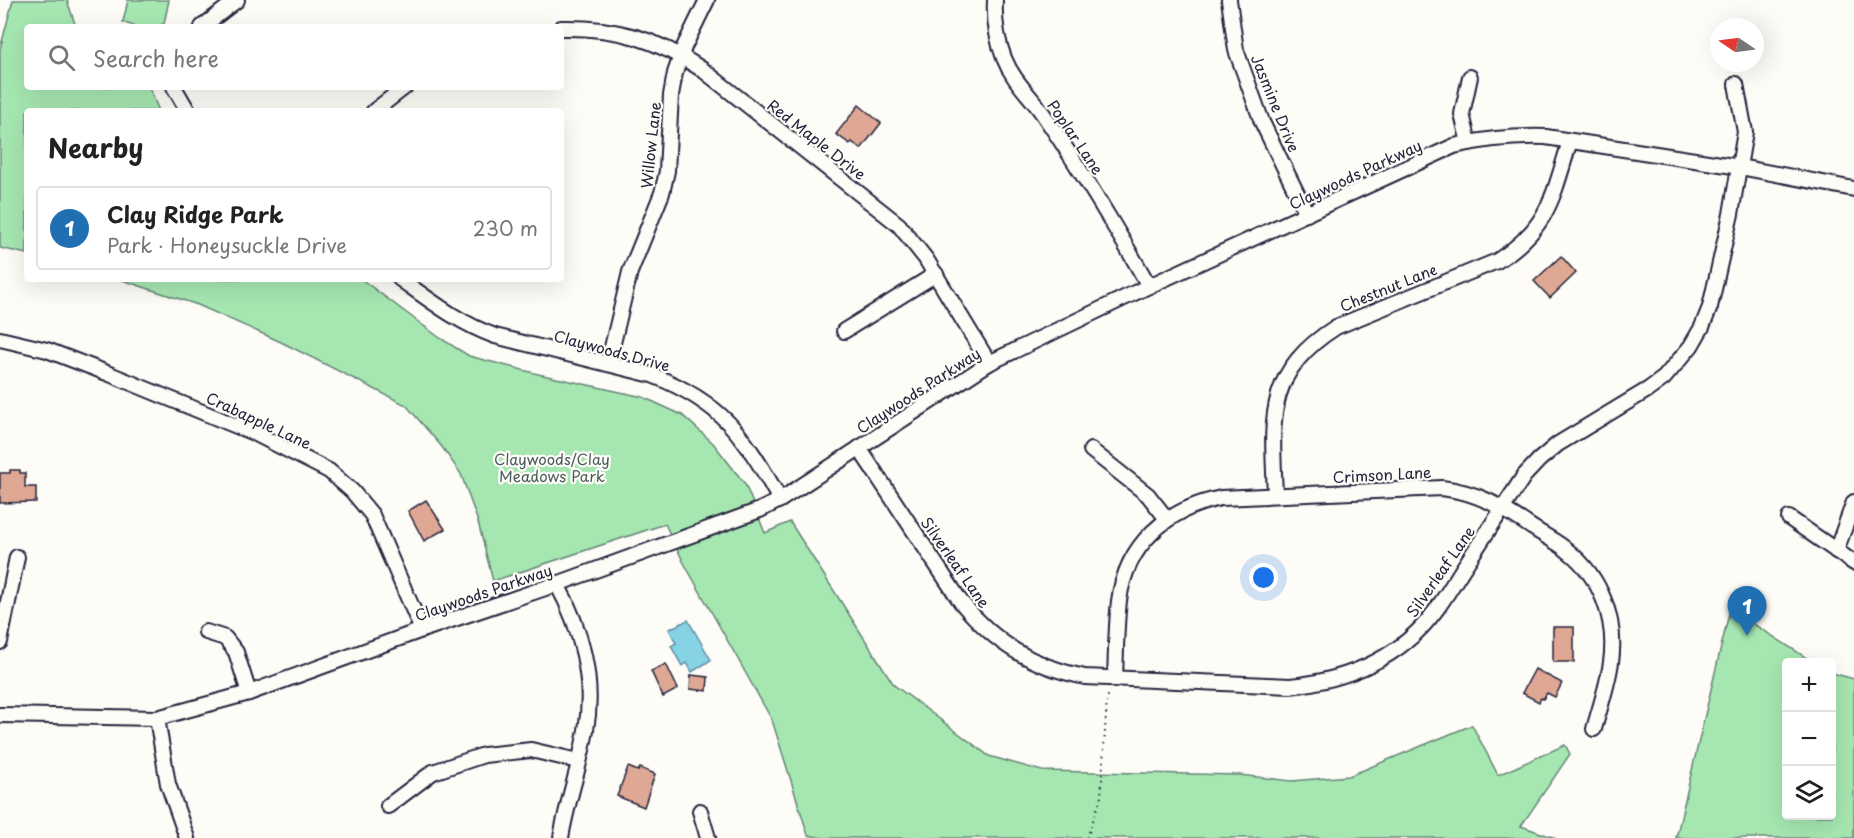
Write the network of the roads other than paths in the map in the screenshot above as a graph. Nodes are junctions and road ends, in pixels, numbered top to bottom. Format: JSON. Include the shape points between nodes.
{"nodes":[{"id":1,"x":237,"y":0,"type":"edge"},
{"id":2,"x":707,"y":0,"type":"edge"},
{"id":3,"x":995,"y":0,"type":"edge"},
{"id":4,"x":1228,"y":0,"type":"edge"},
{"id":5,"x":206,"y":24,"type":"edge"},
{"id":6,"x":564,"y":28,"type":"edge"},
{"id":7,"x":681,"y":55,"type":"junction"},
{"id":8,"x":1470,"y":77,"type":"dead end"},
{"id":9,"x":1736,"y":84,"type":"dead end"},
{"id":10,"x":176,"y":90,"type":"edge"},
{"id":11,"x":401,"y":90,"type":"edge"},
{"id":12,"x":186,"y":108,"type":"edge"},
{"id":13,"x":378,"y":108,"type":"edge"},
{"id":14,"x":1570,"y":141,"type":"junction"},
{"id":15,"x":1469,"y":143,"type":"junction"},
{"id":16,"x":1740,"y":167,"type":"junction"},
{"id":17,"x":1854,"y":189,"type":"edge"},
{"id":18,"x":1307,"y":214,"type":"junction"},
{"id":19,"x":936,"y":274,"type":"junction"},
{"id":20,"x":404,"y":282,"type":"edge"},
{"id":21,"x":1149,"y":286,"type":"junction"},
{"id":22,"x":844,"y":331,"type":"dead end"},
{"id":23,"x":0,"y":339,"type":"edge"},
{"id":24,"x":989,"y":363,"type":"junction"},
{"id":25,"x":608,"y":364,"type":"junction"},
{"id":26,"x":859,"y":448,"type":"junction"},
{"id":27,"x":1091,"y":450,"type":"dead end"},
{"id":28,"x":1275,"y":495,"type":"junction"},
{"id":29,"x":780,"y":500,"type":"junction"},
{"id":30,"x":1854,"y":502,"type":"edge"},
{"id":31,"x":1503,"y":508,"type":"junction"},
{"id":32,"x":1789,"y":518,"type":"dead end"},
{"id":33,"x":1167,"y":519,"type":"junction"},
{"id":34,"x":1836,"y":551,"type":"junction"},
{"id":35,"x":17,"y":557,"type":"dead end"},
{"id":36,"x":1854,"y":563,"type":"edge"},
{"id":37,"x":557,"y":584,"type":"junction"},
{"id":38,"x":422,"y":630,"type":"junction"},
{"id":39,"x":206,"y":632,"type":"dead end"},
{"id":40,"x":0,"y":642,"type":"edge"},
{"id":41,"x":1115,"y":680,"type":"junction"},
{"id":42,"x":249,"y":693,"type":"junction"},
{"id":43,"x":0,"y":715,"type":"edge"},
{"id":44,"x":157,"y":718,"type":"junction"},
{"id":45,"x":1594,"y":729,"type":"dead end"},
{"id":46,"x":578,"y":761,"type":"junction"},
{"id":47,"x":388,"y":806,"type":"dead end"},
{"id":48,"x":700,"y":811,"type":"dead end"},
{"id":49,"x":187,"y":838,"type":"edge"},
{"id":50,"x":561,"y":838,"type":"edge"},
{"id":51,"x":708,"y":838,"type":"edge"}],
"edges":[{"from":1,"to":5,"type":"street"},
{"from":2,"to":7,"type":"street","name":"Willow Lane"},
{"from":3,"to":21,"type":"street","name":"Poplar Lane","via":[[997,32],[1010,70],[1048,121]]},
{"from":4,"to":18,"type":"street","name":"Jasmine Drive","via":[[1236,50],[1262,122]]},
{"from":6,"to":7,"type":"street","name":"Red Maple Drive","via":[[627,34]]},
{"from":7,"to":19,"type":"street","name":"Red Maple Drive","via":[[899,225]]},
{"from":7,"to":25,"type":"street","name":"Willow Lane","via":[[672,95],[662,193],[630,272]]},
{"from":8,"to":15,"type":"street","via":[[1462,114]]},
{"from":9,"to":16,"type":"street","name":"Silverleaf Lane","via":[[1745,132]]},
{"from":10,"to":12,"type":"street"},
{"from":11,"to":13,"type":"street"},
{"from":14,"to":15,"type":"street","name":"Claywoods Parkway","via":[[1515,136]]},
{"from":14,"to":16,"type":"street","name":"Claywoods Parkway"},
{"from":14,"to":28,"type":"street","name":"Chestnut Lane","via":[[1550,206],[1514,250],[1497,261],[1336,327],[1302,353],[1290,368],[1275,406]]},
{"from":15,"to":18,"type":"street","name":"Claywoods Parkway","via":[[1454,146]]},
{"from":16,"to":17,"type":"street","name":"Claywoods Parkway"},
{"from":16,"to":31,"type":"street","name":"Silverleaf Lane","via":[[1710,306],[1691,346],[1671,371],[1649,389],[1558,444],[1539,460]]},
{"from":18,"to":21,"type":"street","name":"Claywoods Parkway"},
{"from":19,"to":22,"type":"street"},
{"from":19,"to":24,"type":"street","name":"Red Maple Drive"},
{"from":20,"to":25,"type":"street","name":"Claywoods Drive","via":[[473,328],[510,341]]},
{"from":21,"to":24,"type":"street","name":"Claywoods Parkway"},
{"from":23,"to":38,"type":"street","name":"Crabapple Lane","via":[[107,373],[256,434],[328,471],[352,491],[372,516]]},
{"from":24,"to":26,"type":"street","name":"Claywoods Parkway"},
{"from":25,"to":29,"type":"street","name":"Claywoods Drive","via":[[677,384],[718,412],[749,446]]},
{"from":26,"to":29,"type":"street","name":"Claywoods Parkway"},
{"from":26,"to":41,"type":"street","name":"Silverleaf Lane","via":[[975,620],[995,638],[1038,663],[1062,672]]},
{"from":27,"to":33,"type":"street","via":[[1148,495]]},
{"from":28,"to":31,"type":"street","name":"Crimson Lane","via":[[1442,488],[1462,490]]},
{"from":28,"to":33,"type":"street","name":"Crimson Lane","via":[[1203,502]]},
{"from":29,"to":37,"type":"street","name":"Claywoods Parkway"},
{"from":30,"to":34,"type":"street"},
{"from":31,"to":41,"type":"street","name":"Silverleaf Lane","via":[[1429,619],[1387,656],[1364,669],[1290,686]]},
{"from":31,"to":45,"type":"street","name":"Crimson Lane","via":[[1568,551],[1583,565],[1604,597],[1613,641]]},
{"from":32,"to":34,"type":"street"},
{"from":33,"to":41,"type":"street","name":"Crimson Lane","via":[[1138,549],[1123,582]]},
{"from":34,"to":36,"type":"street"},
{"from":35,"to":40,"type":"street"},
{"from":37,"to":38,"type":"street","name":"Claywoods Parkway"},
{"from":37,"to":46,"type":"street","via":[[575,623],[584,656],[589,703]]},
{"from":38,"to":42,"type":"street","name":"Claywoods Parkway"},
{"from":39,"to":42,"type":"street","via":[[225,638],[236,652]]},
{"from":42,"to":44,"type":"street","name":"Claywoods Parkway"},
{"from":43,"to":44,"type":"street","name":"Claywoods Parkway"},
{"from":44,"to":49,"type":"street","via":[[168,784]]},
{"from":46,"to":47,"type":"street","via":[[531,750],[484,755],[433,772]]},
{"from":46,"to":50,"type":"street"},
{"from":48,"to":51,"type":"street"}]}
